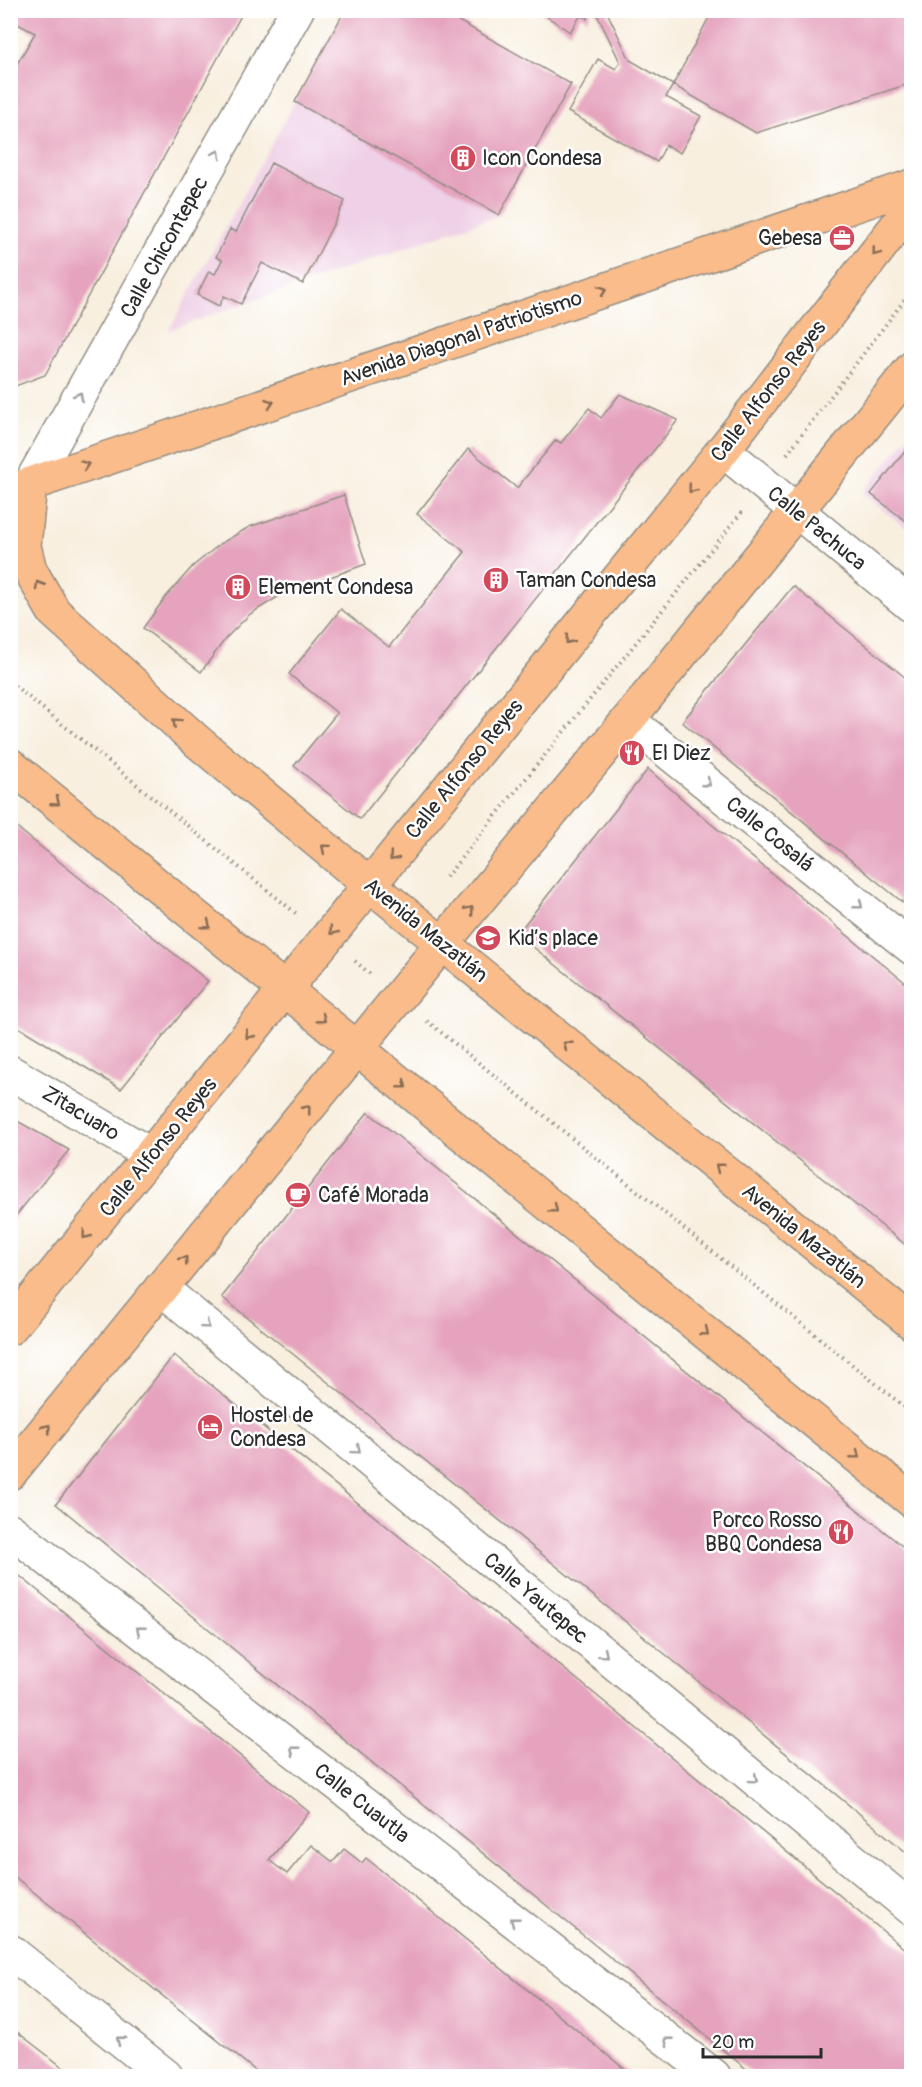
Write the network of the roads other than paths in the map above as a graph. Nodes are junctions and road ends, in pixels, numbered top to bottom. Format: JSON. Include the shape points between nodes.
{"nodes":[{"id":1,"x":297,"y":10,"type":"edge"},
{"id":2,"x":912,"y":186,"type":"edge"},
{"id":3,"x":912,"y":206,"type":"edge"},
{"id":4,"x":912,"y":368,"type":"edge"},
{"id":5,"x":723,"y":450,"type":"junction"},
{"id":6,"x":20,"y":488,"type":"edge"},
{"id":7,"x":796,"y":512,"type":"junction"},
{"id":8,"x":912,"y":606,"type":"edge"},
{"id":9,"x":628,"y":720,"type":"junction"},
{"id":10,"x":10,"y":765,"type":"edge"},
{"id":11,"x":370,"y":885,"type":"junction"},
{"id":12,"x":442,"y":944,"type":"junction"},
{"id":13,"x":912,"y":948,"type":"edge"},
{"id":14,"x":286,"y":989,"type":"junction"},
{"id":15,"x":357,"y":1048,"type":"junction"},
{"id":16,"x":10,"y":1072,"type":"edge"},
{"id":17,"x":151,"y":1155,"type":"junction"},
{"id":18,"x":161,"y":1288,"type":"junction"},
{"id":19,"x":912,"y":1323,"type":"edge"},
{"id":20,"x":10,"y":1328,"type":"edge"},
{"id":21,"x":10,"y":1473,"type":"edge"},
{"id":22,"x":912,"y":1501,"type":"edge"},
{"id":23,"x":10,"y":1530,"type":"edge"},
{"id":24,"x":912,"y":1909,"type":"edge"},
{"id":25,"x":10,"y":1951,"type":"edge"},
{"id":26,"x":166,"y":2076,"type":"edge"},
{"id":27,"x":714,"y":2076,"type":"edge"}],
"edges":[{"from":6,"to":1,"type":"street","name":"Calle Chicontepec","one_way":true},
{"from":6,"to":2,"type":"main road","name":"Avenida Diagonal Patriotismo","one_way":true},
{"from":3,"to":5,"type":"main road","name":"Calle Alfonso Reyes","one_way":true},
{"from":4,"to":7,"type":"main road"},
{"from":5,"to":7,"type":"street","name":"Calle Pachuca"},
{"from":5,"to":11,"type":"main road","name":"Calle Alfonso Reyes","one_way":true},
{"from":11,"to":6,"type":"main road","name":"Avenida Mazatlán","one_way":true,"via":[[198,742],[54,612],[30,570],[24,546]]},
{"from":7,"to":8,"type":"street","name":"Calle Pachuca"},
{"from":7,"to":9,"type":"main road"},
{"from":12,"to":9,"type":"main road","one_way":true},
{"from":9,"to":13,"type":"street","name":"Calle Cosalá","one_way":true},
{"from":10,"to":14,"type":"main road","one_way":true},
{"from":11,"to":12,"type":"main road","name":"Avenida Mazatlán"},
{"from":11,"to":14,"type":"main road","name":"Calle Alfonso Reyes","one_way":true},
{"from":12,"to":15,"type":"main road"},
{"from":19,"to":12,"type":"main road","name":"Avenida Mazatlán","one_way":true},
{"from":14,"to":15,"type":"main road","one_way":true},
{"from":14,"to":17,"type":"main road","name":"Calle Alfonso Reyes","one_way":true},
{"from":18,"to":15,"type":"main road","one_way":true},
{"from":15,"to":22,"type":"main road","one_way":true},
{"from":16,"to":17,"type":"street","name":"Zitacuaro"},
{"from":17,"to":20,"type":"main road","name":"Calle Alfonso Reyes","one_way":true},
{"from":21,"to":18,"type":"main road","one_way":true},
{"from":18,"to":24,"type":"street","name":"Calle Yautepec","one_way":true},
{"from":27,"to":23,"type":"street","name":"Calle Cuautla","one_way":true},
{"from":26,"to":25,"type":"street","one_way":true}]}
